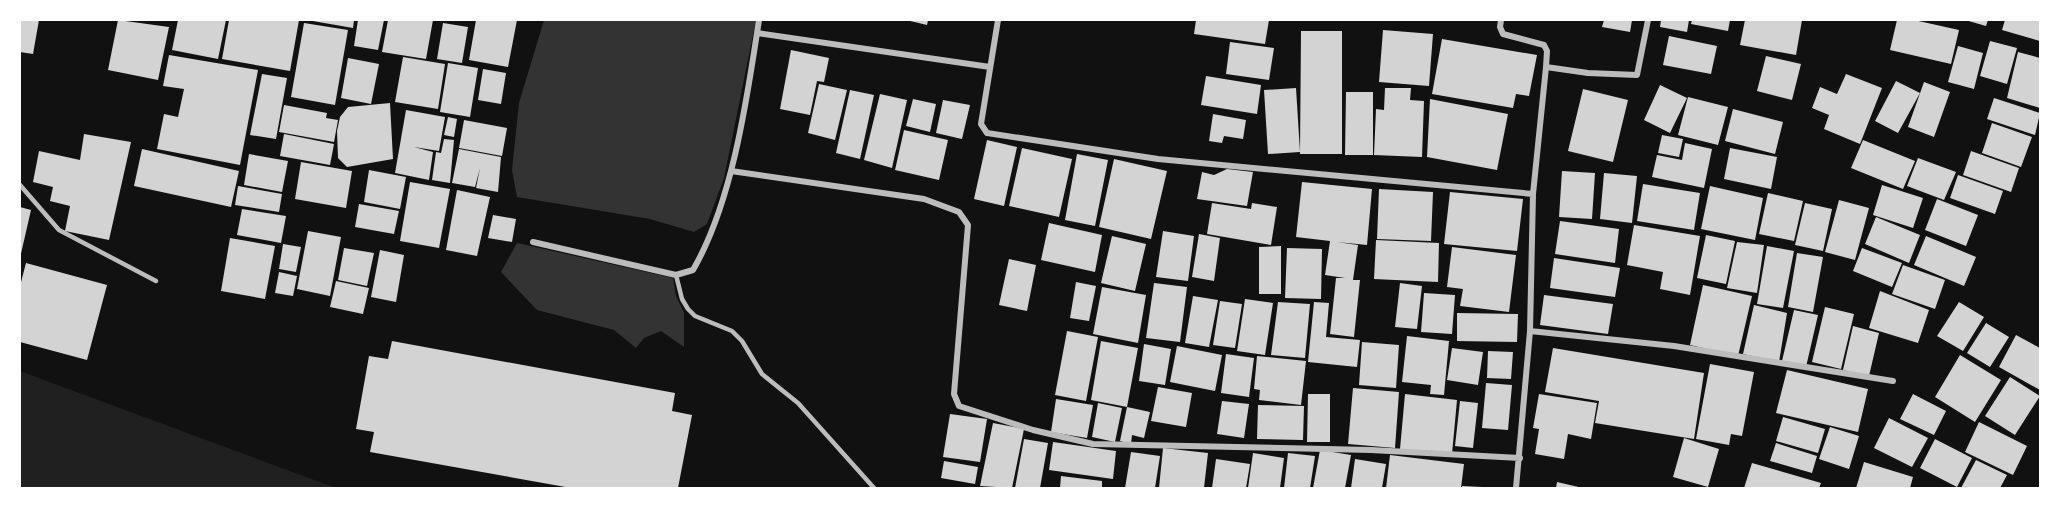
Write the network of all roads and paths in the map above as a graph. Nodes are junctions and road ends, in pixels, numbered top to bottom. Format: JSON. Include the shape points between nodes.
{"nodes":[{"id":1,"x":759,"y":20,"type":"edge"},
{"id":2,"x":998,"y":20,"type":"edge"},
{"id":3,"x":1501,"y":20,"type":"edge"},
{"id":4,"x":1648,"y":20,"type":"edge"},
{"id":5,"x":757,"y":33,"type":"junction"},
{"id":6,"x":990,"y":67,"type":"junction"},
{"id":7,"x":1546,"y":67,"type":"junction"},
{"id":8,"x":731,"y":171,"type":"junction"},
{"id":9,"x":20,"y":185,"type":"edge"},
{"id":10,"x":1533,"y":194,"type":"junction"},
{"id":11,"x":533,"y":242,"type":"dead end"},
{"id":12,"x":676,"y":275,"type":"junction"},
{"id":13,"x":156,"y":281,"type":"dead end"},
{"id":14,"x":1530,"y":331,"type":"junction"},
{"id":15,"x":1893,"y":381,"type":"dead end"},
{"id":16,"x":1520,"y":458,"type":"junction"},
{"id":17,"x":874,"y":489,"type":"edge"},
{"id":18,"x":1516,"y":489,"type":"edge"}],
"edges":[{"from":1,"to":5,"type":"street"},
{"from":2,"to":6,"type":"street"},
{"from":3,"to":7,"type":"street","via":[[1503,33],[1544,45]]},
{"from":4,"to":7,"type":"street","via":[[1637,75]]},
{"from":5,"to":6,"type":"street"},
{"from":5,"to":8,"type":"street"},
{"from":6,"to":10,"type":"street","via":[[981,124],[987,133],[1158,159]]},
{"from":7,"to":10,"type":"street"},
{"from":8,"to":12,"type":"street","via":[[702,256],[693,270]]},
{"from":8,"to":16,"type":"street","via":[[924,199],[959,212],[968,225],[954,394],[959,406],[1093,444],[1371,450]]},
{"from":9,"to":13,"type":"lane","via":[[59,230]]},
{"from":10,"to":14,"type":"street"},
{"from":11,"to":12,"type":"street"},
{"from":12,"to":17,"type":"lane","via":[[688,309],[737,336],[762,374],[798,403]]},
{"from":14,"to":15,"type":"street","via":[[1674,346]]},
{"from":14,"to":16,"type":"street"},
{"from":16,"to":18,"type":"street"}]}
